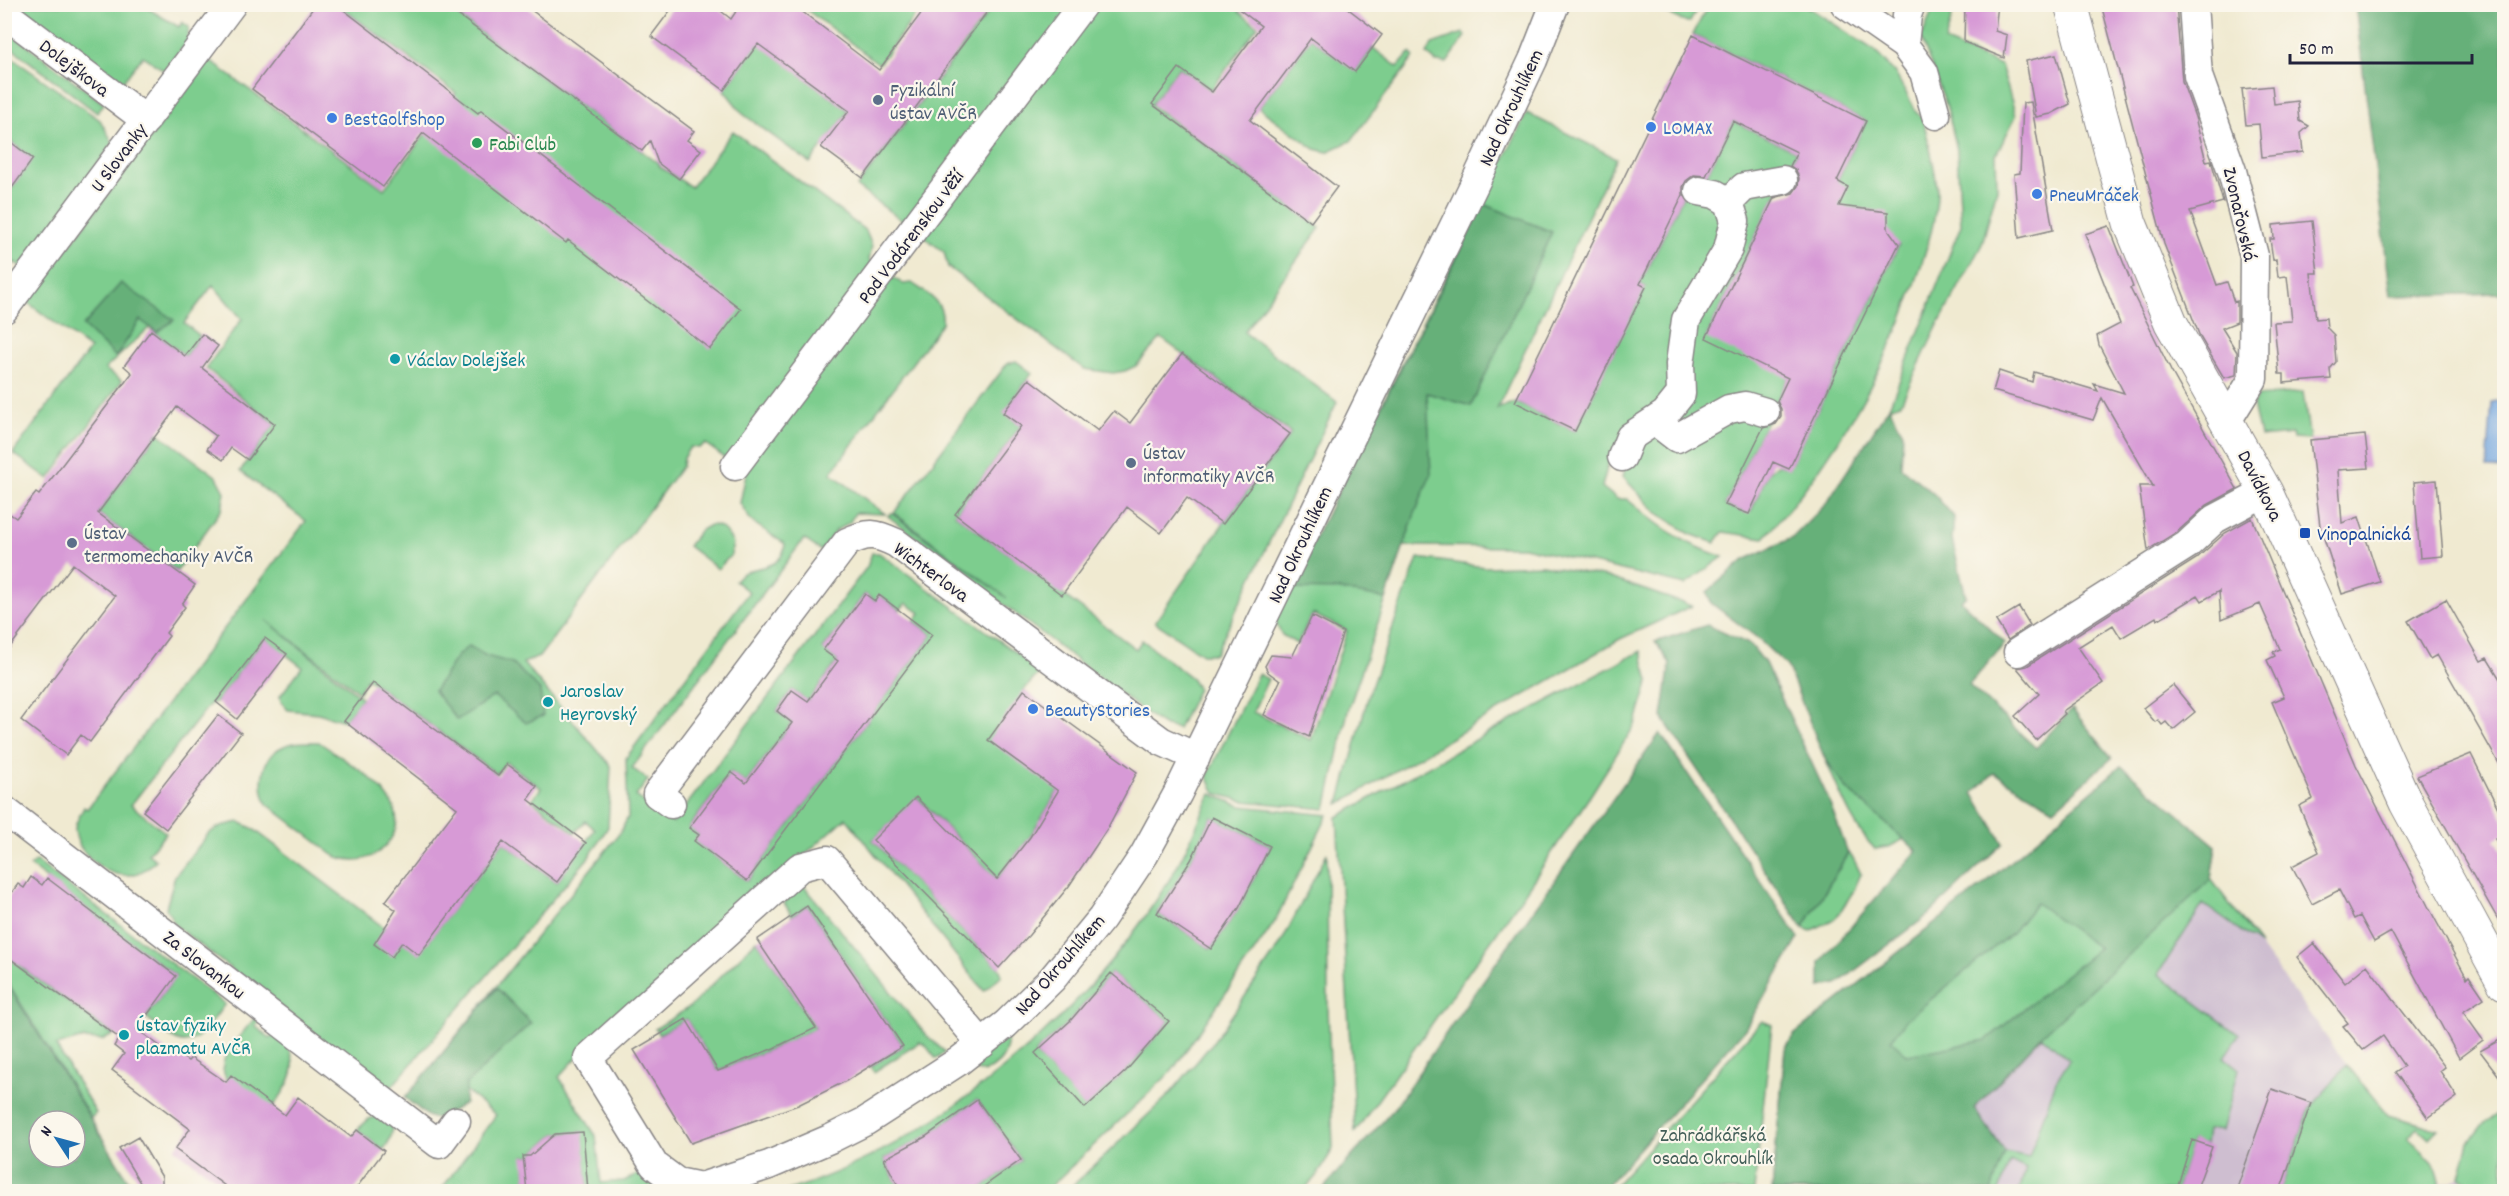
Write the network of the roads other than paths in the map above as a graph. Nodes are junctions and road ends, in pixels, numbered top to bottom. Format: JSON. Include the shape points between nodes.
{"nodes":[{"id":1,"x":232,"y":4,"type":"edge"},
{"id":2,"x":1083,"y":4,"type":"edge"},
{"id":3,"x":1555,"y":4,"type":"edge"},
{"id":4,"x":1845,"y":4,"type":"edge"},
{"id":5,"x":1911,"y":4,"type":"edge"},
{"id":6,"x":2071,"y":4,"type":"edge"},
{"id":7,"x":2193,"y":4,"type":"edge"},
{"id":8,"x":4,"y":13,"type":"edge"},
{"id":9,"x":1904,"y":45,"type":"junction"},
{"id":10,"x":1936,"y":115,"type":"dead end"},
{"id":11,"x":146,"y":120,"type":"junction"},
{"id":12,"x":1783,"y":180,"type":"dead end"},
{"id":13,"x":1699,"y":191,"type":"dead end"},
{"id":14,"x":1729,"y":202,"type":"junction"},
{"id":15,"x":4,"y":309,"type":"edge"},
{"id":16,"x":1765,"y":412,"type":"dead end"},
{"id":17,"x":1655,"y":421,"type":"junction"},
{"id":18,"x":2228,"y":421,"type":"junction"},
{"id":19,"x":1622,"y":457,"type":"dead end"},
{"id":20,"x":735,"y":466,"type":"dead end"},
{"id":21,"x":2266,"y":492,"type":"junction"},
{"id":22,"x":2018,"y":652,"type":"dead end"},
{"id":23,"x":1196,"y":757,"type":"junction"},
{"id":24,"x":671,"y":804,"type":"dead end"},
{"id":25,"x":4,"y":810,"type":"edge"},
{"id":26,"x":2505,"y":983,"type":"edge"},
{"id":27,"x":982,"y":1044,"type":"junction"},
{"id":28,"x":456,"y":1121,"type":"dead end"}],
"edges":[{"from":1,"to":11,"type":"street","name":"U Slovanky"},
{"from":2,"to":20,"type":"street","name":"Pod Vodárenskou věží"},
{"from":3,"to":23,"type":"street","name":"Nad Okrouhlíkem","via":[[1474,185]]},
{"from":4,"to":9,"type":"street"},
{"from":5,"to":9,"type":"street"},
{"from":6,"to":18,"type":"street","name":"Davídkova","via":[[2130,223],[2171,323]]},
{"from":7,"to":18,"type":"street","name":"Zvonařovská","via":[[2198,76],[2232,171],[2254,256],[2253,379]]},
{"from":8,"to":11,"type":"street","name":"Dolejškova"},
{"from":9,"to":10,"type":"street","via":[[1924,72]]},
{"from":11,"to":15,"type":"street","name":"U Slovanky"},
{"from":12,"to":14,"type":"street","via":[[1744,187]]},
{"from":13,"to":14,"type":"street"},
{"from":14,"to":17,"type":"street","via":[[1735,221],[1728,249],[1686,320],[1680,364],[1681,394]]},
{"from":16,"to":17,"type":"street","via":[[1745,406],[1730,409],[1677,438]]},
{"from":17,"to":19,"type":"street","via":[[1630,437]]},
{"from":18,"to":21,"type":"street","name":"Davídkova"},
{"from":21,"to":22,"type":"street","via":[[2215,519],[2187,545]]},
{"from":21,"to":26,"type":"street","name":"Davídkova","via":[[2406,803]]},
{"from":23,"to":24,"type":"street","name":"Wichterlova","via":[[1161,741],[896,543],[878,534],[863,535],[847,542],[657,794]]},
{"from":23,"to":27,"type":"street","name":"Nad Okrouhlíkem","via":[[1144,855],[1102,918],[1052,979]]},
{"from":25,"to":28,"type":"street","name":"Za Slovankou","via":[[439,1144]]},
{"from":27,"to":27,"type":"street","name":"Nad Okrouhlíkem","via":[[827,860],[800,867],[588,1058],[654,1165],[677,1182],[701,1187],[769,1165],[866,1121]]}]}
